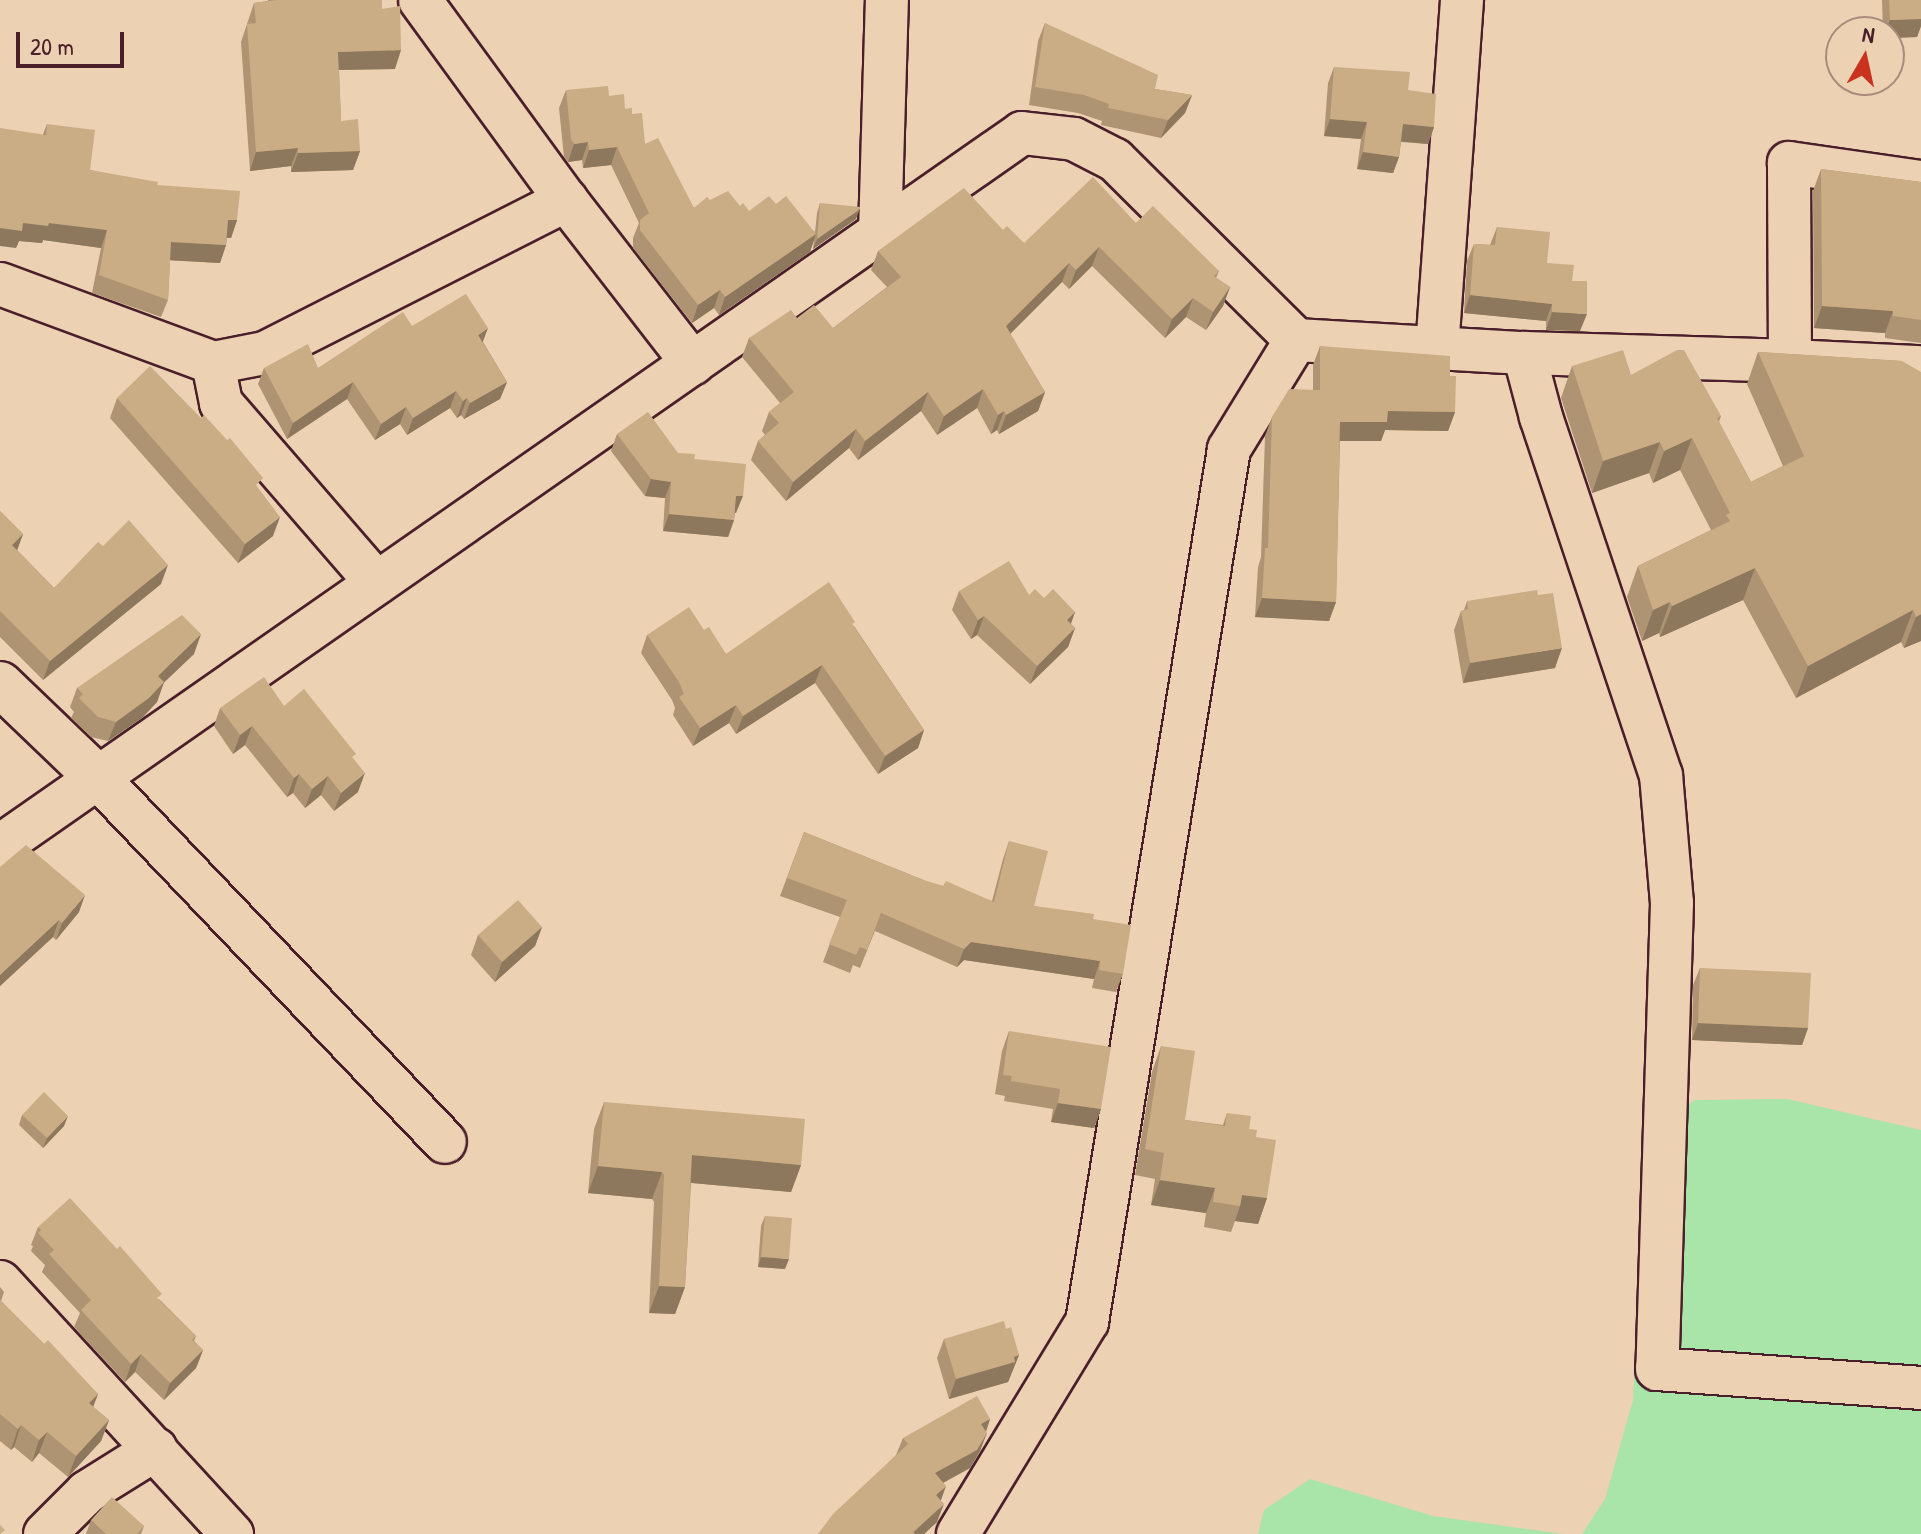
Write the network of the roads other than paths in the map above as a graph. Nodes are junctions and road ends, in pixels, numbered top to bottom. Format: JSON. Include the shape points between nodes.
{"nodes":[{"id":1,"x":420,"y":0,"type":"edge"},
{"id":2,"x":887,"y":0,"type":"edge"},
{"id":3,"x":1462,"y":0,"type":"edge"},
{"id":4,"x":1921,"y":182,"type":"edge"},
{"id":5,"x":566,"y":200,"type":"junction"},
{"id":6,"x":880,"y":233,"type":"junction"},
{"id":7,"x":0,"y":284,"type":"edge"},
{"id":8,"x":1296,"y":340,"type":"junction"},
{"id":9,"x":1437,"y":349,"type":"junction"},
{"id":10,"x":1524,"y":353,"type":"junction"},
{"id":11,"x":1790,"y":361,"type":"junction"},
{"id":12,"x":213,"y":363,"type":"junction"},
{"id":13,"x":693,"y":364,"type":"junction"},
{"id":14,"x":1921,"y":372,"type":"edge"},
{"id":15,"x":377,"y":583,"type":"junction"},
{"id":16,"x":0,"y":684,"type":"edge"},
{"id":17,"x":97,"y":777,"type":"junction"},
{"id":18,"x":0,"y":846,"type":"edge"},
{"id":19,"x":445,"y":1142,"type":"dead end"},
{"id":20,"x":0,"y":1282,"type":"edge"},
{"id":21,"x":1921,"y":1388,"type":"edge"},
{"id":22,"x":156,"y":1449,"type":"junction"},
{"id":23,"x":45,"y":1534,"type":"edge"},
{"id":24,"x":232,"y":1534,"type":"edge"},
{"id":25,"x":958,"y":1534,"type":"edge"}],
"edges":[{"from":1,"to":5,"type":"street"},
{"from":2,"to":6,"type":"street"},
{"from":3,"to":9,"type":"street"},
{"from":4,"to":11,"type":"street","via":[[1789,163]]},
{"from":5,"to":12,"type":"street","via":[[265,353]]},
{"from":5,"to":13,"type":"street"},
{"from":6,"to":8,"type":"street","via":[[1022,133],[1074,139],[1115,160]]},
{"from":6,"to":13,"type":"street"},
{"from":7,"to":12,"type":"street"},
{"from":8,"to":9,"type":"street"},
{"from":8,"to":25,"type":"street","via":[[1229,449],[1087,1322]]},
{"from":9,"to":10,"type":"street"},
{"from":10,"to":11,"type":"street"},
{"from":10,"to":21,"type":"street","via":[[1661,775],[1672,903],[1657,1369]]},
{"from":11,"to":14,"type":"street","via":[[1916,367]]},
{"from":12,"to":15,"type":"street","via":[[221,403]]},
{"from":13,"to":15,"type":"street"},
{"from":15,"to":17,"type":"street"},
{"from":16,"to":17,"type":"street"},
{"from":17,"to":18,"type":"street"},
{"from":17,"to":19,"type":"street"},
{"from":20,"to":22,"type":"street"},
{"from":22,"to":23,"type":"street","via":[[87,1492]]},
{"from":22,"to":24,"type":"street"}]}
